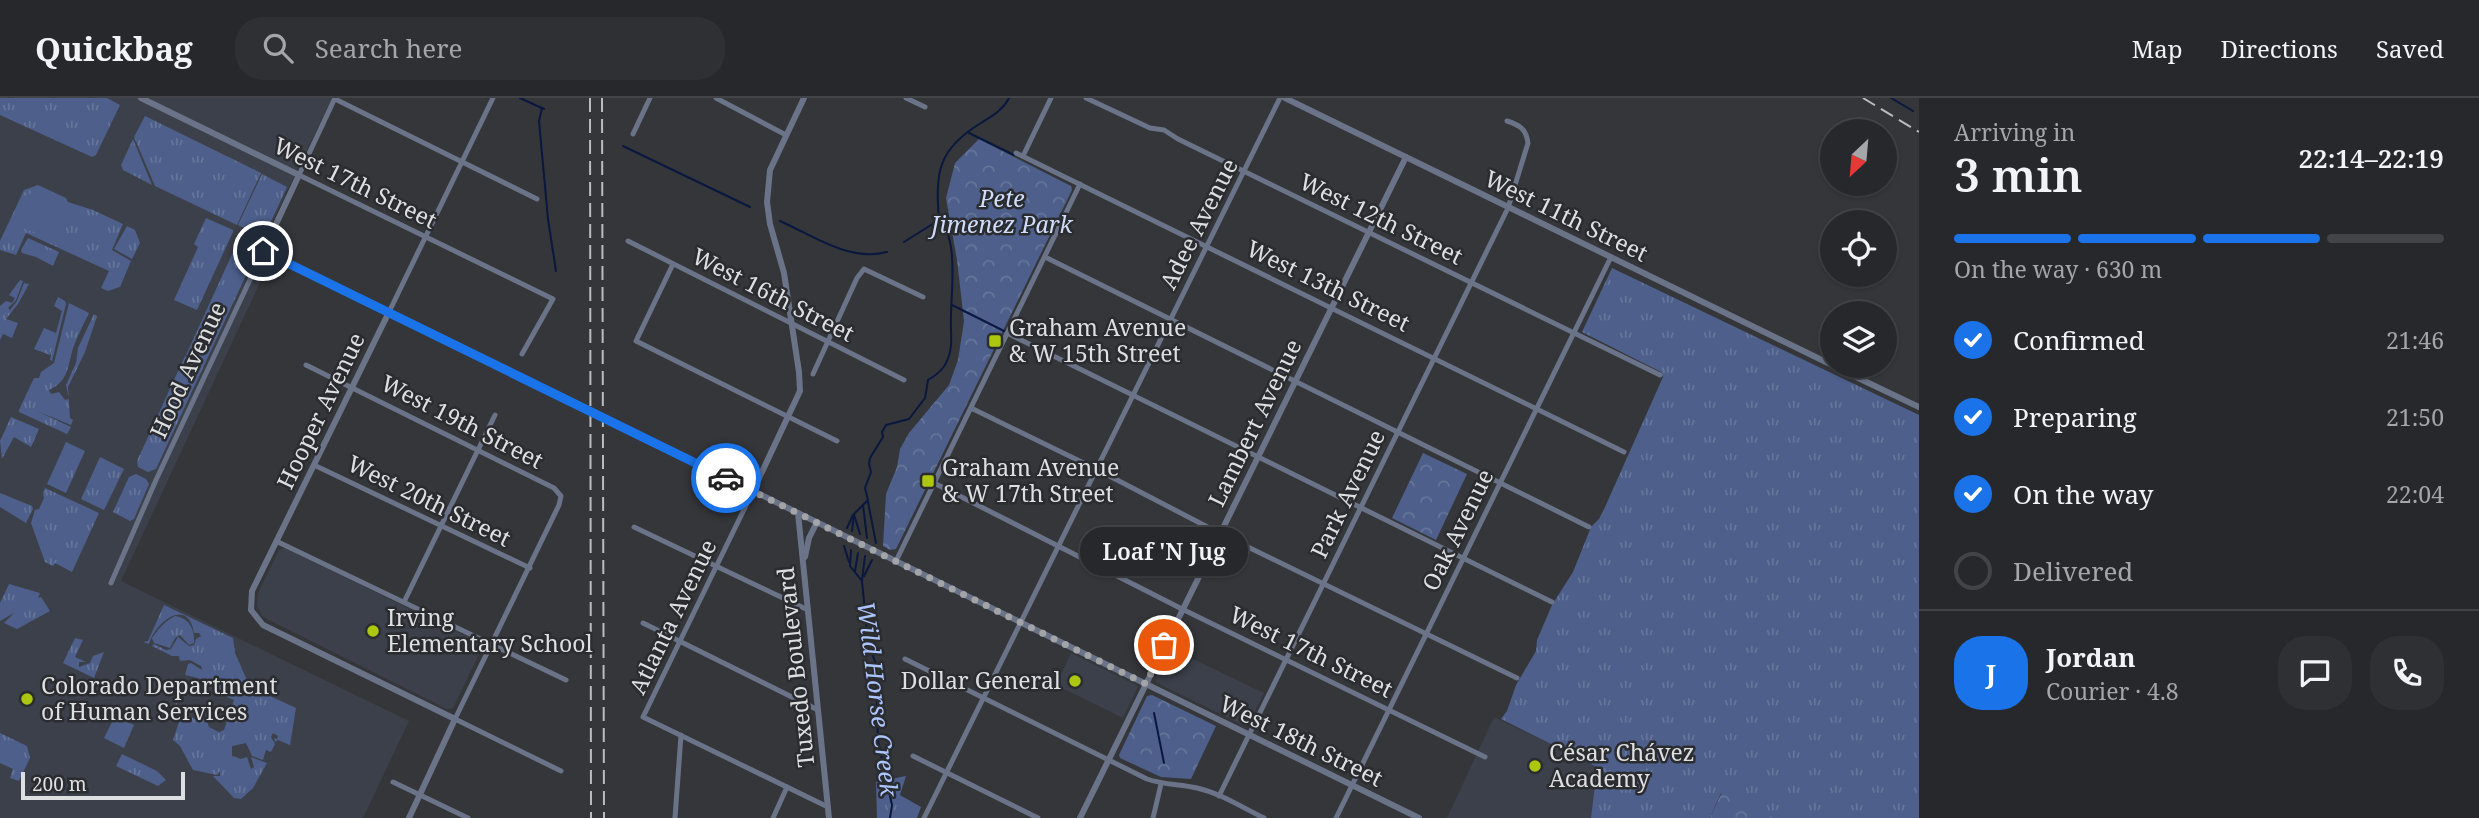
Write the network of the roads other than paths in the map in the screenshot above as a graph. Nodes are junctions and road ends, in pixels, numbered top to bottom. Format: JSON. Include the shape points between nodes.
{"nodes":[{"id":1,"x":141,"y":98,"type":"edge"},
{"id":2,"x":493,"y":98,"type":"edge"},
{"id":3,"x":650,"y":98,"type":"edge"},
{"id":4,"x":716,"y":98,"type":"edge"},
{"id":5,"x":804,"y":98,"type":"edge"},
{"id":6,"x":906,"y":98,"type":"edge"},
{"id":7,"x":1051,"y":98,"type":"edge"},
{"id":8,"x":1086,"y":98,"type":"edge"},
{"id":9,"x":1283,"y":98,"type":"edge"},
{"id":10,"x":335,"y":99,"type":"edge"},
{"id":11,"x":925,"y":107,"type":"dead end"},
{"id":12,"x":1507,"y":121,"type":"dead end"},
{"id":13,"x":632,"y":134,"type":"dead end"},
{"id":14,"x":786,"y":135,"type":"junction"},
{"id":15,"x":1016,"y":153,"type":"dead end"},
{"id":16,"x":1023,"y":156,"type":"junction"},
{"id":17,"x":1406,"y":157,"type":"junction"},
{"id":18,"x":462,"y":162,"type":"junction"},
{"id":19,"x":1245,"y":172,"type":"junction"},
{"id":20,"x":299,"y":175,"type":"junction"},
{"id":21,"x":1080,"y":184,"type":"junction"},
{"id":22,"x":537,"y":198,"type":"dead end"},
{"id":23,"x":1508,"y":208,"type":"junction"},
{"id":24,"x":1368,"y":232,"type":"junction"},
{"id":25,"x":425,"y":237,"type":"junction"},
{"id":26,"x":628,"y":241,"type":"dead end"},
{"id":27,"x":1206,"y":246,"type":"junction"},
{"id":28,"x":263,"y":251,"type":"junction"},
{"id":29,"x":1045,"y":257,"type":"junction"},
{"id":30,"x":1611,"y":257,"type":"junction"},
{"id":31,"x":673,"y":264,"type":"junction"},
{"id":32,"x":1471,"y":282,"type":"junction"},
{"id":33,"x":923,"y":297,"type":"dead end"},
{"id":34,"x":1331,"y":307,"type":"junction"},
{"id":35,"x":389,"y":313,"type":"junction"},
{"id":36,"x":1171,"y":318,"type":"junction"},
{"id":37,"x":792,"y":325,"type":"junction"},
{"id":38,"x":1574,"y":332,"type":"junction"},
{"id":39,"x":1007,"y":333,"type":"junction"},
{"id":40,"x":828,"y":341,"type":"junction"},
{"id":41,"x":522,"y":354,"type":"dead end"},
{"id":42,"x":1435,"y":358,"type":"junction"},
{"id":43,"x":1820,"y":359,"type":"edge"},
{"id":44,"x":306,"y":365,"type":"dead end"},
{"id":45,"x":813,"y":374,"type":"dead end"},
{"id":46,"x":1660,"y":375,"type":"dead end"},
{"id":47,"x":1860,"y":378,"type":"edge"},
{"id":48,"x":904,"y":380,"type":"dead end"},
{"id":49,"x":1294,"y":382,"type":"junction"},
{"id":50,"x":352,"y":387,"type":"junction"},
{"id":51,"x":1134,"y":394,"type":"junction"},
{"id":52,"x":1919,"y":407,"type":"edge"},
{"id":53,"x":971,"y":408,"type":"junction"},
{"id":54,"x":1537,"y":409,"type":"junction"},
{"id":55,"x":495,"y":415,"type":"dead end"},
{"id":56,"x":788,"y":418,"type":"junction"},
{"id":57,"x":1398,"y":432,"type":"junction"},
{"id":58,"x":837,"y":441,"type":"dead end"},
{"id":59,"x":478,"y":450,"type":"junction"},
{"id":60,"x":1624,"y":452,"type":"dead end"},
{"id":61,"x":1257,"y":458,"type":"junction"},
{"id":62,"x":314,"y":465,"type":"junction"},
{"id":63,"x":1096,"y":469,"type":"junction"},
{"id":64,"x":934,"y":483,"type":"junction"},
{"id":65,"x":1500,"y":484,"type":"junction"},
{"id":66,"x":753,"y":491,"type":"junction"},
{"id":67,"x":1361,"y":509,"type":"junction"},
{"id":68,"x":798,"y":513,"type":"junction"},
{"id":69,"x":817,"y":522,"type":"junction"},
{"id":70,"x":441,"y":526,"type":"junction"},
{"id":71,"x":634,"y":527,"type":"dead end"},
{"id":72,"x":1589,"y":527,"type":"dead end"},
{"id":73,"x":1221,"y":534,"type":"junction"},
{"id":74,"x":276,"y":541,"type":"junction"},
{"id":75,"x":1060,"y":545,"type":"junction"},
{"id":76,"x":1464,"y":559,"type":"junction"},
{"id":77,"x":896,"y":561,"type":"junction"},
{"id":78,"x":804,"y":563,"type":"junction"},
{"id":79,"x":717,"y":566,"type":"junction"},
{"id":80,"x":530,"y":568,"type":"junction"},
{"id":81,"x":111,"y":583,"type":"dead end"},
{"id":82,"x":1323,"y":583,"type":"junction"},
{"id":83,"x":404,"y":602,"type":"junction"},
{"id":84,"x":1552,"y":602,"type":"dead end"},
{"id":85,"x":1182,"y":608,"type":"junction"},
{"id":86,"x":809,"y":611,"type":"junction"},
{"id":87,"x":1021,"y":622,"type":"junction"},
{"id":88,"x":643,"y":624,"type":"dead end"},
{"id":89,"x":1427,"y":634,"type":"junction"},
{"id":90,"x":681,"y":642,"type":"junction"},
{"id":91,"x":491,"y":644,"type":"junction"},
{"id":92,"x":1287,"y":658,"type":"junction"},
{"id":93,"x":905,"y":659,"type":"dead end"},
{"id":94,"x":1517,"y":678,"type":"dead end"},
{"id":95,"x":566,"y":680,"type":"dead end"},
{"id":96,"x":1146,"y":684,"type":"junction"},
{"id":97,"x":983,"y":698,"type":"junction"},
{"id":98,"x":1390,"y":709,"type":"junction"},
{"id":99,"x":818,"y":710,"type":"junction"},
{"id":100,"x":455,"y":719,"type":"junction"},
{"id":101,"x":1249,"y":734,"type":"junction"},
{"id":102,"x":681,"y":735,"type":"junction"},
{"id":103,"x":913,"y":756,"type":"dead end"},
{"id":104,"x":1485,"y":757,"type":"dead end"},
{"id":105,"x":1108,"y":760,"type":"junction"},
{"id":106,"x":561,"y":771,"type":"dead end"},
{"id":107,"x":946,"y":773,"type":"junction"},
{"id":108,"x":393,"y":782,"type":"dead end"},
{"id":109,"x":1161,"y":784,"type":"junction"},
{"id":110,"x":1352,"y":785,"type":"junction"},
{"id":111,"x":787,"y":787,"type":"junction"},
{"id":112,"x":420,"y":795,"type":"junction"},
{"id":113,"x":1219,"y":796,"type":"junction"},
{"id":114,"x":828,"y":807,"type":"junction"},
{"id":115,"x":409,"y":818,"type":"edge"},
{"id":116,"x":468,"y":818,"type":"edge"},
{"id":117,"x":675,"y":818,"type":"edge"},
{"id":118,"x":773,"y":818,"type":"edge"},
{"id":119,"x":829,"y":818,"type":"edge"},
{"id":120,"x":925,"y":818,"type":"edge"},
{"id":121,"x":1038,"y":818,"type":"edge"},
{"id":122,"x":1080,"y":818,"type":"edge"},
{"id":123,"x":1153,"y":818,"type":"edge"},
{"id":124,"x":1264,"y":818,"type":"edge"},
{"id":125,"x":1336,"y":818,"type":"edge"},
{"id":126,"x":1419,"y":818,"type":"edge"}],
"edges":[{"from":1,"to":20,"type":"street","name":"West 17th Street"},
{"from":2,"to":18,"type":"street","name":"Hooper Avenue"},
{"from":3,"to":13,"type":"street"},
{"from":4,"to":14,"type":"street"},
{"from":5,"to":14,"type":"street","name":"Atlanta Avenue"},
{"from":6,"to":11,"type":"street"},
{"from":7,"to":16,"type":"street"},
{"from":8,"to":19,"type":"street","name":"West 12th Street","via":[[1164,130]]},
{"from":9,"to":17,"type":"street","name":"West 11th Street"},
{"from":9,"to":19,"type":"street","name":"Adee Avenue"},
{"from":10,"to":18,"type":"street"},
{"from":10,"to":20,"type":"street","name":"Hood Avenue"},
{"from":12,"to":23,"type":"street","name":"Park Avenue","via":[[1523,128],[1528,143]]},
{"from":14,"to":37,"type":"street","name":"Atlanta Avenue","via":[[770,170],[767,202]]},
{"from":15,"to":16,"type":"street","name":"West 13th Street"},
{"from":16,"to":21,"type":"street","name":"West 13th Street"},
{"from":17,"to":23,"type":"street","name":"West 11th Street"},
{"from":17,"to":24,"type":"street","name":"Lambert Avenue"},
{"from":18,"to":22,"type":"street"},
{"from":18,"to":25,"type":"street","name":"Hooper Avenue"},
{"from":19,"to":24,"type":"street","name":"West 12th Street"},
{"from":19,"to":27,"type":"street","name":"Adee Avenue"},
{"from":20,"to":25,"type":"street","name":"West 17th Street"},
{"from":20,"to":28,"type":"street","name":"Hood Avenue"},
{"from":21,"to":27,"type":"street","name":"West 13th Street"},
{"from":21,"to":29,"type":"street"},
{"from":23,"to":30,"type":"street","name":"West 11th Street"},
{"from":23,"to":32,"type":"street","name":"Park Avenue"},
{"from":24,"to":32,"type":"street","name":"West 12th Street"},
{"from":24,"to":34,"type":"street","name":"Lambert Avenue"},
{"from":25,"to":35,"type":"street","name":"Hooper Avenue"},
{"from":25,"to":41,"type":"street","name":"West 17th Street","via":[[552,299]]},
{"from":26,"to":31,"type":"street","name":"West 16th Street"},
{"from":27,"to":34,"type":"street","name":"West 13th Street"},
{"from":27,"to":36,"type":"street","name":"Adee Avenue"},
{"from":28,"to":35,"type":"street","name":"West 18th Street"},
{"from":28,"to":81,"type":"street","name":"Hood Avenue"},
{"from":29,"to":36,"type":"street"},
{"from":29,"to":39,"type":"street"},
{"from":30,"to":38,"type":"street","name":"Oak Avenue"},
{"from":30,"to":43,"type":"street","name":"West 11th Street"},
{"from":31,"to":37,"type":"street","name":"West 16th Street"},
{"from":31,"to":56,"type":"street","via":[[636,341]]},
{"from":32,"to":38,"type":"street","name":"West 12th Street"},
{"from":32,"to":42,"type":"street","name":"Park Avenue"},
{"from":33,"to":40,"type":"street","via":[[864,270]]},
{"from":34,"to":42,"type":"street","name":"West 13th Street"},
{"from":34,"to":49,"type":"street","name":"Lambert Avenue"},
{"from":35,"to":50,"type":"street","name":"Hooper Avenue"},
{"from":35,"to":66,"type":"street","name":"West 18th Street","bridge":true},
{"from":36,"to":49,"type":"street"},
{"from":36,"to":51,"type":"street","name":"Adee Avenue"},
{"from":37,"to":40,"type":"street","name":"West 16th Street"},
{"from":37,"to":56,"type":"street","name":"Atlanta Avenue","via":[[800,391]]},
{"from":38,"to":46,"type":"street","name":"West 12th Street"},
{"from":38,"to":54,"type":"street","name":"Oak Avenue"},
{"from":39,"to":51,"type":"street"},
{"from":39,"to":53,"type":"street"},
{"from":40,"to":45,"type":"street"},
{"from":40,"to":48,"type":"street","name":"West 16th Street"},
{"from":42,"to":54,"type":"street","name":"West 13th Street"},
{"from":42,"to":57,"type":"street","name":"Park Avenue"},
{"from":44,"to":50,"type":"street","name":"West 19th Street"},
{"from":47,"to":52,"type":"street","name":"West 11th Street"},
{"from":49,"to":57,"type":"street"},
{"from":49,"to":61,"type":"street","name":"Lambert Avenue"},
{"from":50,"to":59,"type":"street","name":"West 19th Street"},
{"from":50,"to":62,"type":"street","name":"Hooper Avenue"},
{"from":51,"to":61,"type":"street"},
{"from":51,"to":63,"type":"street","name":"Adee Avenue"},
{"from":53,"to":63,"type":"street"},
{"from":53,"to":64,"type":"street"},
{"from":54,"to":60,"type":"street","name":"West 13th Street"},
{"from":54,"to":65,"type":"street","name":"Oak Avenue"},
{"from":55,"to":59,"type":"street"},
{"from":56,"to":58,"type":"street"},
{"from":56,"to":66,"type":"street","name":"Atlanta Avenue"},
{"from":57,"to":65,"type":"street"},
{"from":57,"to":67,"type":"street","name":"Park Avenue"},
{"from":59,"to":70,"type":"street"},
{"from":59,"to":80,"type":"street","name":"West 19th Street","via":[[554,488],[561,496]]},
{"from":61,"to":67,"type":"street"},
{"from":61,"to":73,"type":"street","name":"Lambert Avenue"},
{"from":62,"to":70,"type":"street","name":"West 20th Street"},
{"from":62,"to":74,"type":"street","name":"Hooper Avenue"},
{"from":63,"to":73,"type":"street"},
{"from":63,"to":75,"type":"street","name":"Adee Avenue"},
{"from":64,"to":75,"type":"street","name":"West 17th Street"},
{"from":64,"to":77,"type":"street"},
{"from":65,"to":72,"type":"street"},
{"from":65,"to":76,"type":"street","name":"Oak Avenue"},
{"from":66,"to":68,"type":"street","name":"West 18th Street"},
{"from":66,"to":79,"type":"street","name":"Atlanta Avenue"},
{"from":67,"to":76,"type":"street"},
{"from":67,"to":82,"type":"street","name":"Park Avenue"},
{"from":68,"to":69,"type":"street","name":"West 18th Street"},
{"from":68,"to":78,"type":"street","name":"Tuxedo Boulevard"},
{"from":69,"to":77,"type":"street","name":"West 18th Street"},
{"from":69,"to":78,"type":"street"},
{"from":70,"to":80,"type":"street","name":"West 20th Street"},
{"from":70,"to":83,"type":"street"},
{"from":71,"to":79,"type":"street"},
{"from":73,"to":82,"type":"street"},
{"from":73,"to":85,"type":"street","name":"Lambert Avenue"},
{"from":74,"to":83,"type":"street"},
{"from":74,"to":100,"type":"street","name":"Hooper Avenue","via":[[252,591],[251,610],[263,625]]},
{"from":75,"to":85,"type":"street","name":"West 17th Street"},
{"from":75,"to":87,"type":"street","name":"Adee Avenue"},
{"from":76,"to":84,"type":"street"},
{"from":76,"to":89,"type":"street","name":"Oak Avenue"},
{"from":77,"to":87,"type":"street","name":"West 18th Street"},
{"from":78,"to":86,"type":"street","name":"Tuxedo Boulevard"},
{"from":79,"to":86,"type":"street"},
{"from":79,"to":90,"type":"street","name":"Atlanta Avenue"},
{"from":80,"to":91,"type":"street"},
{"from":82,"to":89,"type":"street"},
{"from":82,"to":92,"type":"street","name":"Park Avenue"},
{"from":83,"to":91,"type":"street"},
{"from":85,"to":92,"type":"street","name":"West 17th Street"},
{"from":85,"to":96,"type":"street","name":"Lambert Avenue"},
{"from":86,"to":99,"type":"street","name":"Tuxedo Boulevard"},
{"from":87,"to":96,"type":"street","name":"West 18th Street"},
{"from":87,"to":97,"type":"street","name":"Adee Avenue"},
{"from":88,"to":90,"type":"street"},
{"from":89,"to":94,"type":"street"},
{"from":89,"to":98,"type":"street","name":"Oak Avenue"},
{"from":90,"to":99,"type":"street"},
{"from":90,"to":102,"type":"street","name":"Atlanta Avenue","via":[[643,717]]},
{"from":91,"to":95,"type":"street"},
{"from":91,"to":100,"type":"street"},
{"from":92,"to":98,"type":"street","name":"West 17th Street"},
{"from":92,"to":101,"type":"street","name":"Park Avenue"},
{"from":93,"to":97,"type":"street"},
{"from":96,"to":101,"type":"street","name":"West 18th Street"},
{"from":96,"to":105,"type":"street","name":"Lambert Avenue"},
{"from":97,"to":105,"type":"street"},
{"from":97,"to":107,"type":"street","name":"Adee Avenue"},
{"from":98,"to":104,"type":"street","name":"West 17th Street"},
{"from":98,"to":110,"type":"street","name":"Oak Avenue"},
{"from":99,"to":114,"type":"street","name":"Tuxedo Boulevard"},
{"from":100,"to":106,"type":"street"},
{"from":100,"to":112,"type":"street"},
{"from":101,"to":110,"type":"street","name":"West 18th Street"},
{"from":101,"to":113,"type":"street","name":"Park Avenue"},
{"from":102,"to":111,"type":"street"},
{"from":102,"to":117,"type":"street"},
{"from":103,"to":107,"type":"street"},
{"from":105,"to":109,"type":"street"},
{"from":105,"to":122,"type":"street","name":"Lambert Avenue"},
{"from":107,"to":120,"type":"street","name":"Adee Avenue"},
{"from":107,"to":121,"type":"street"},
{"from":108,"to":112,"type":"street"},
{"from":109,"to":113,"type":"street","via":[[1195,787]]},
{"from":109,"to":123,"type":"street"},
{"from":110,"to":125,"type":"street","name":"Oak Avenue"},
{"from":110,"to":126,"type":"street","name":"West 18th Street"},
{"from":111,"to":114,"type":"street"},
{"from":111,"to":118,"type":"street"},
{"from":112,"to":115,"type":"street"},
{"from":112,"to":116,"type":"street"},
{"from":113,"to":124,"type":"street"},
{"from":114,"to":119,"type":"street","name":"Tuxedo Boulevard"}]}
